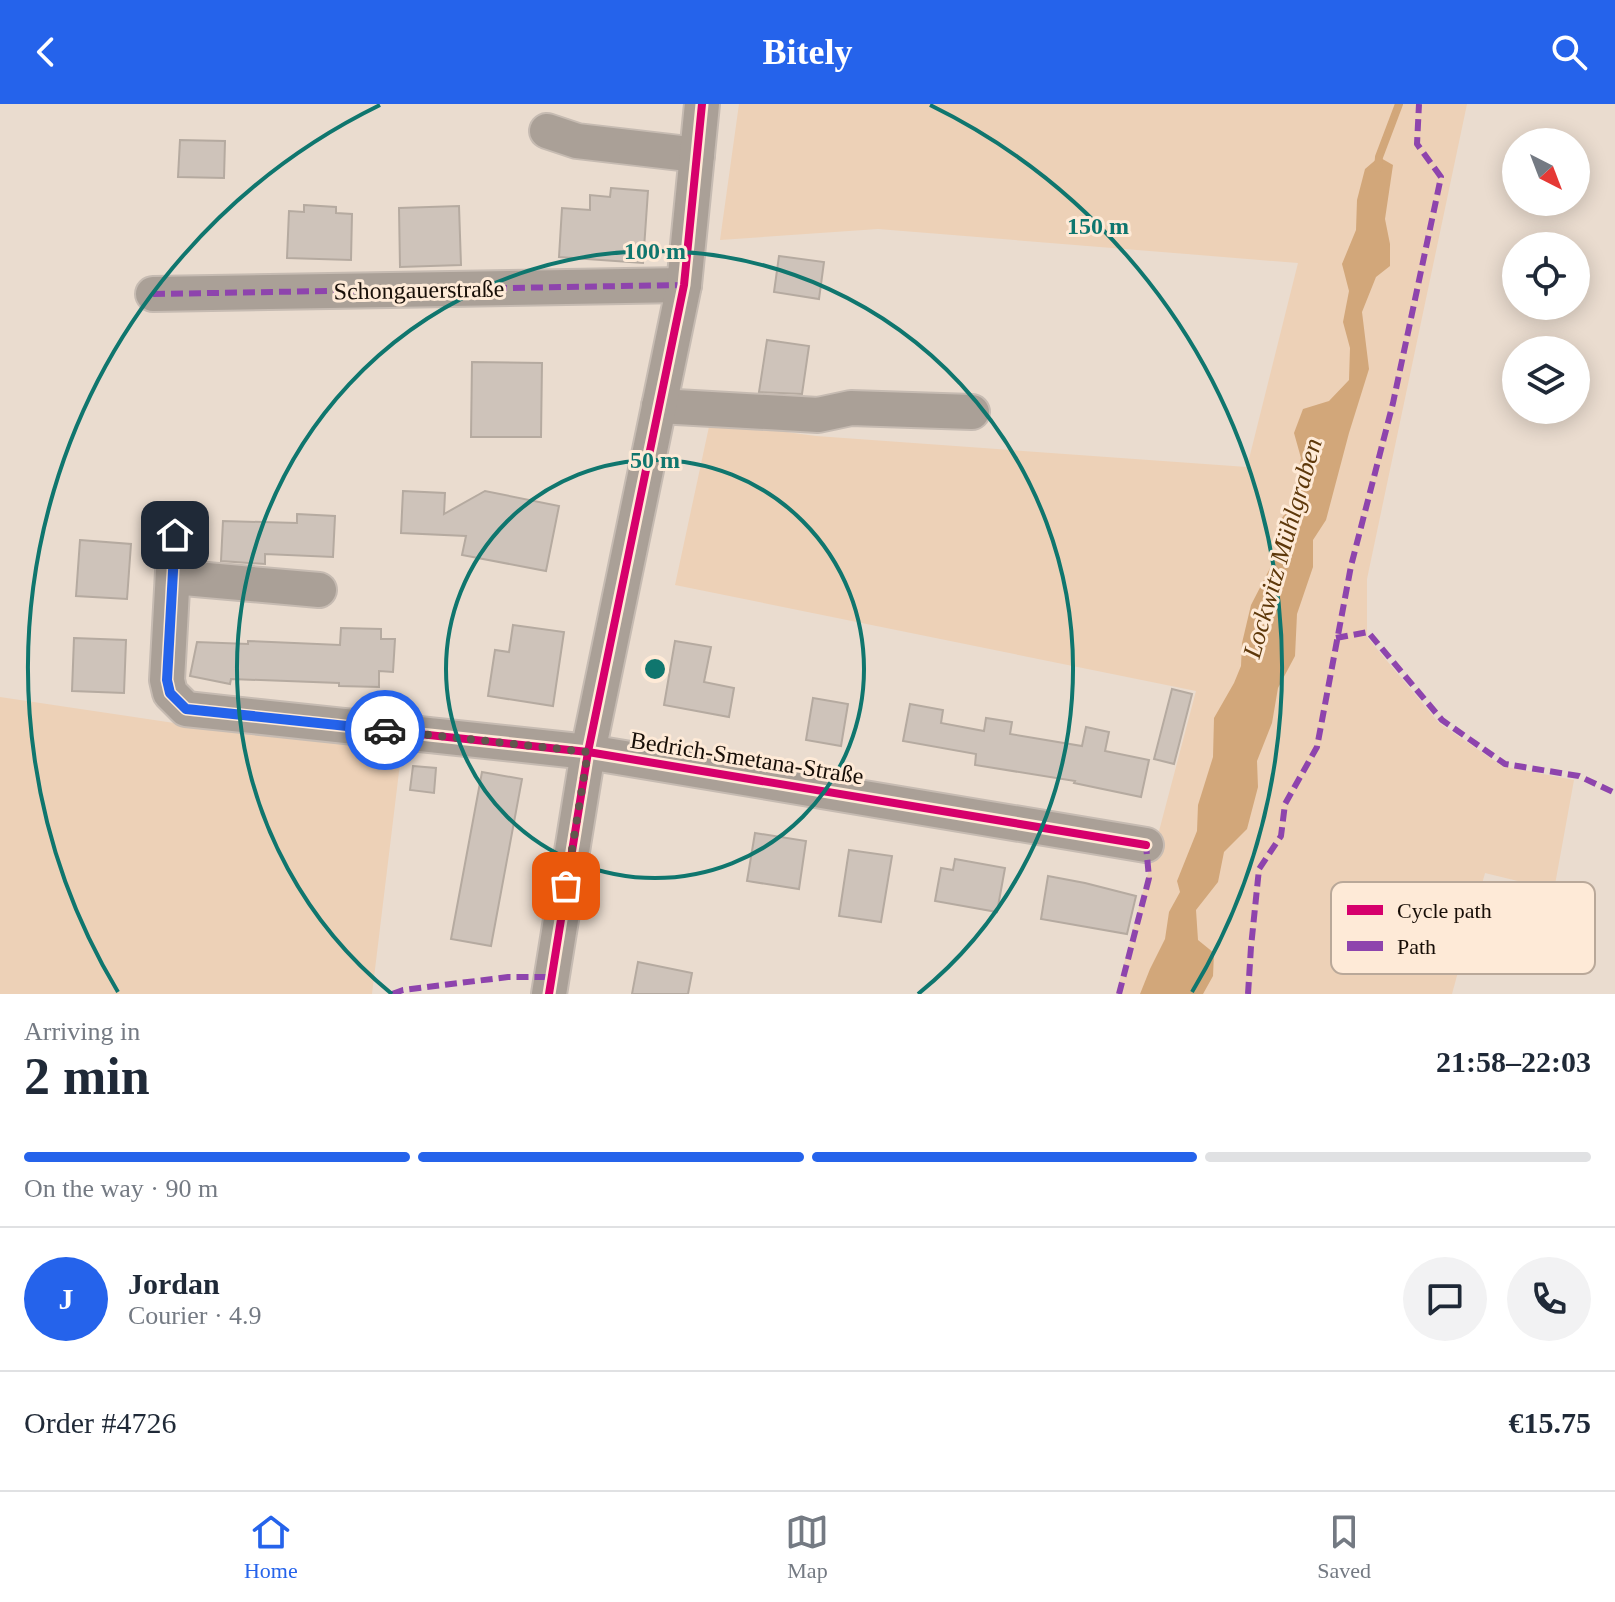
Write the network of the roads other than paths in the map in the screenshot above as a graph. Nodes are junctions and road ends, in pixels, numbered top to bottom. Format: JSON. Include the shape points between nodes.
{"nodes":[{"id":1,"x":702,"y":104,"type":"edge"},
{"id":2,"x":547,"y":131,"type":"dead end"},
{"id":3,"x":697,"y":155,"type":"junction"},
{"id":4,"x":684,"y":285,"type":"junction"},
{"id":5,"x":153,"y":294,"type":"dead end"},
{"id":6,"x":659,"y":406,"type":"junction"},
{"id":7,"x":972,"y":412,"type":"dead end"},
{"id":8,"x":175,"y":535,"type":"dead end"},
{"id":9,"x":173,"y":577,"type":"junction"},
{"id":10,"x":319,"y":590,"type":"dead end"},
{"id":11,"x":588,"y":752,"type":"junction"},
{"id":12,"x":1146,"y":845,"type":"dead end"},
{"id":13,"x":549,"y":994,"type":"edge"}],
"edges":[{"from":1,"to":3,"type":"street"},
{"from":2,"to":3,"type":"street","via":[[577,141]]},
{"from":3,"to":4,"type":"street"},
{"from":4,"to":5,"type":"street","name":"Schongauerstraße"},
{"from":4,"to":6,"type":"street"},
{"from":6,"to":7,"type":"street","via":[[818,415],[851,408]]},
{"from":6,"to":11,"type":"street"},
{"from":8,"to":9,"type":"street","name":"Bedrich-Smetana-Straße"},
{"from":9,"to":10,"type":"street"},
{"from":9,"to":11,"type":"street","name":"Bedrich-Smetana-Straße","via":[[167,680],[170,693],[186,709]]},
{"from":11,"to":12,"type":"street","name":"Bedrich-Smetana-Straße"},
{"from":11,"to":13,"type":"street"}]}
